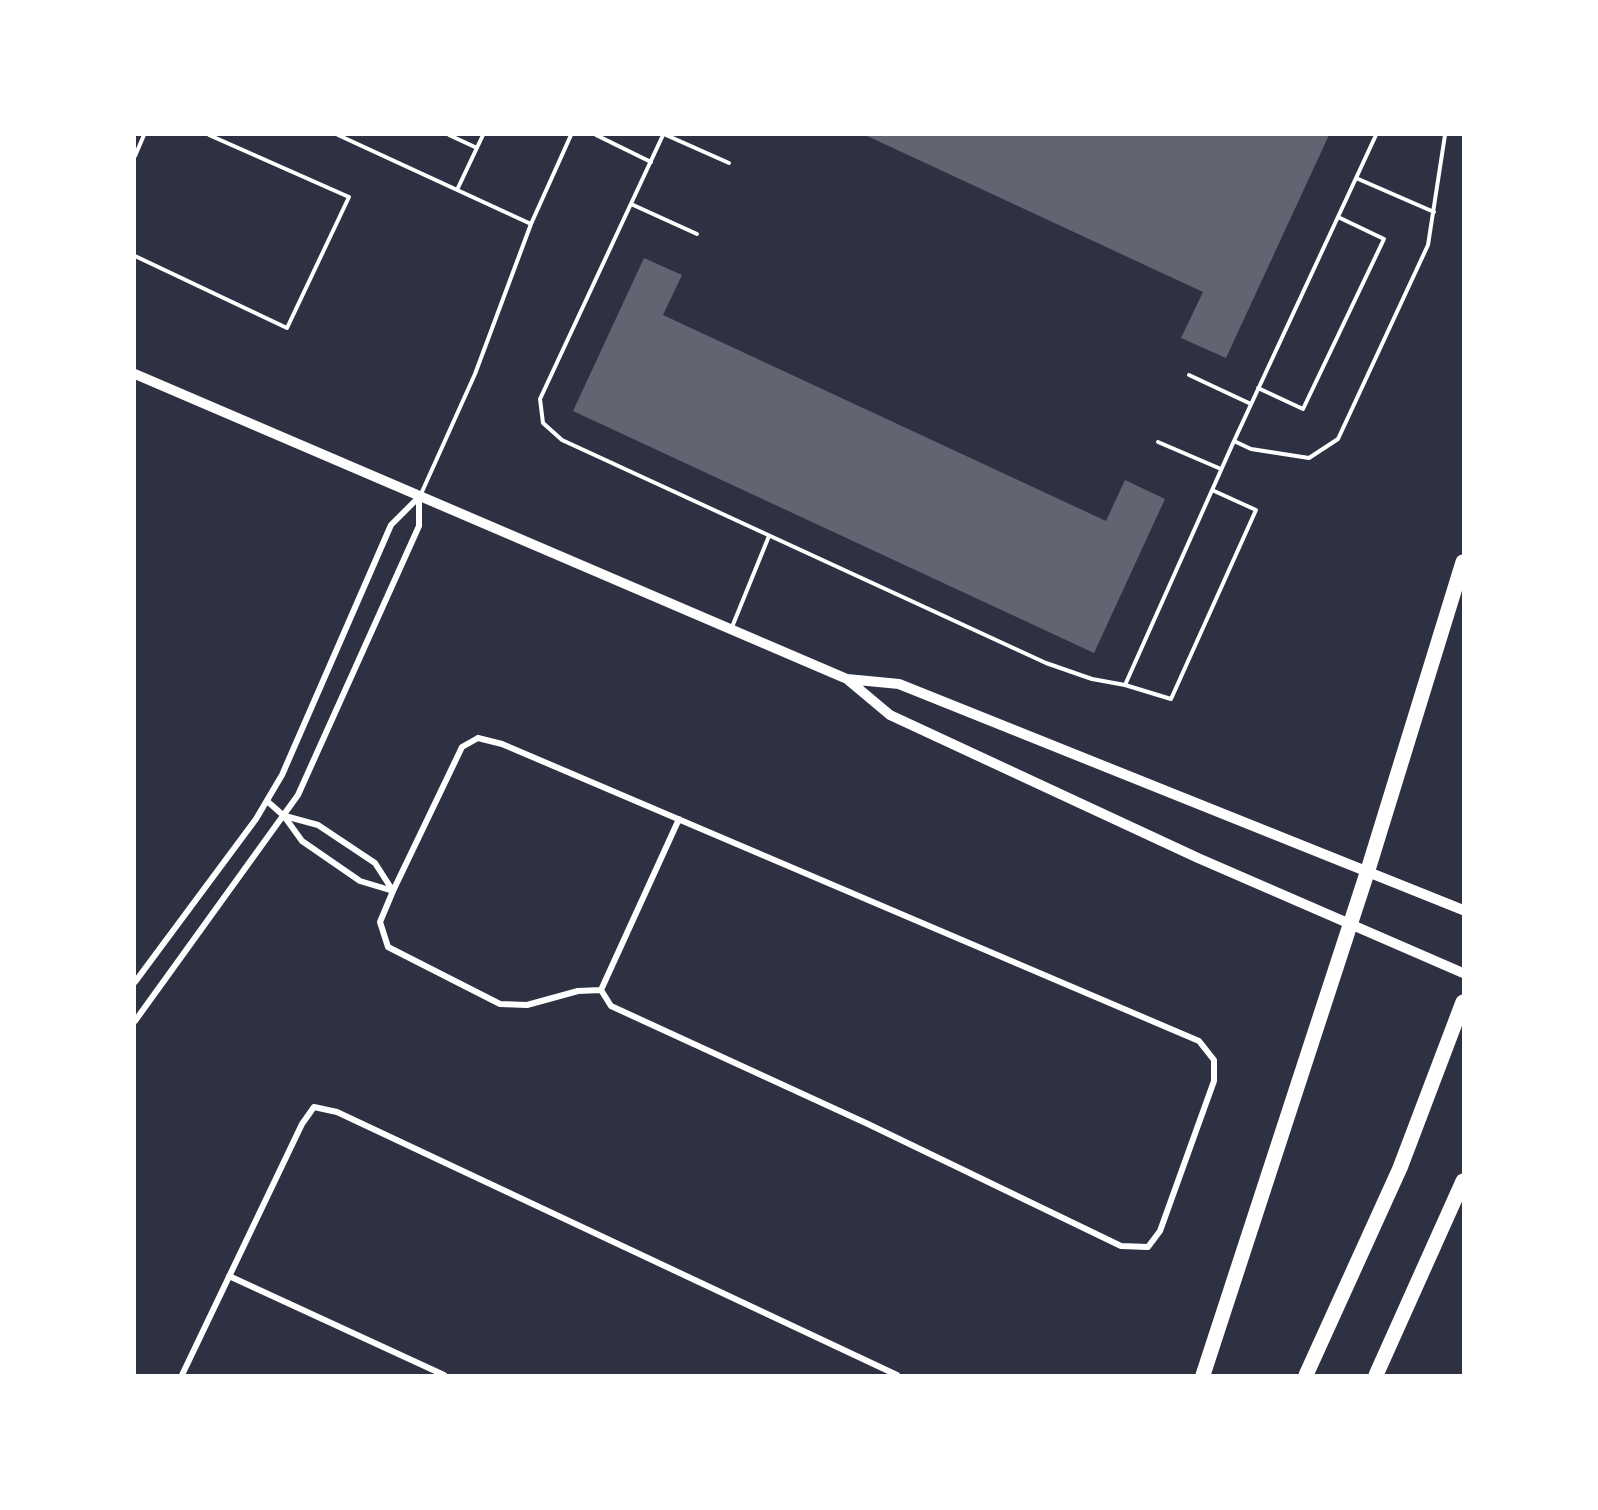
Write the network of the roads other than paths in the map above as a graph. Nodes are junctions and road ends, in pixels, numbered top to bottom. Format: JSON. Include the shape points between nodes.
{"nodes":[{"id":1,"x":144,"y":135,"type":"edge"},
{"id":2,"x":208,"y":135,"type":"edge"},
{"id":3,"x":338,"y":135,"type":"edge"},
{"id":4,"x":449,"y":135,"type":"edge"},
{"id":5,"x":483,"y":135,"type":"edge"},
{"id":6,"x":571,"y":135,"type":"edge"},
{"id":7,"x":596,"y":135,"type":"edge"},
{"id":8,"x":665,"y":135,"type":"edge"},
{"id":9,"x":1376,"y":135,"type":"edge"},
{"id":10,"x":1445,"y":135,"type":"edge"},
{"id":11,"x":477,"y":148,"type":"junction"},
{"id":12,"x":135,"y":156,"type":"edge"},
{"id":13,"x":651,"y":162,"type":"junction"},
{"id":14,"x":729,"y":163,"type":"dead end"},
{"id":15,"x":1356,"y":178,"type":"junction"},
{"id":16,"x":457,"y":190,"type":"junction"},
{"id":17,"x":631,"y":204,"type":"junction"},
{"id":18,"x":1434,"y":212,"type":"junction"},
{"id":19,"x":1338,"y":217,"type":"junction"},
{"id":20,"x":531,"y":225,"type":"junction"},
{"id":21,"x":697,"y":234,"type":"dead end"},
{"id":22,"x":135,"y":256,"type":"edge"},
{"id":23,"x":135,"y":374,"type":"edge"},
{"id":24,"x":1189,"y":375,"type":"dead end"},
{"id":25,"x":1258,"y":388,"type":"junction"},
{"id":26,"x":1251,"y":404,"type":"junction"},
{"id":27,"x":1233,"y":441,"type":"junction"},
{"id":28,"x":1158,"y":442,"type":"dead end"},
{"id":29,"x":1221,"y":469,"type":"junction"},
{"id":30,"x":1212,"y":490,"type":"junction"},
{"id":31,"x":419,"y":497,"type":"junction"},
{"id":32,"x":769,"y":536,"type":"junction"},
{"id":33,"x":1463,"y":562,"type":"edge"},
{"id":34,"x":731,"y":629,"type":"junction"},
{"id":35,"x":847,"y":679,"type":"junction"},
{"id":36,"x":1125,"y":685,"type":"junction"},
{"id":37,"x":267,"y":801,"type":"junction"},
{"id":38,"x":284,"y":816,"type":"junction"},
{"id":39,"x":679,"y":819,"type":"junction"},
{"id":40,"x":1368,"y":870,"type":"junction"},
{"id":41,"x":393,"y":891,"type":"junction"},
{"id":42,"x":1463,"y":910,"type":"edge"},
{"id":43,"x":1350,"y":924,"type":"junction"},
{"id":44,"x":1463,"y":973,"type":"edge"},
{"id":45,"x":135,"y":982,"type":"edge"},
{"id":46,"x":601,"y":990,"type":"junction"},
{"id":47,"x":1463,"y":1002,"type":"edge"},
{"id":48,"x":135,"y":1021,"type":"edge"},
{"id":49,"x":1463,"y":1181,"type":"edge"},
{"id":50,"x":230,"y":1276,"type":"junction"},
{"id":51,"x":182,"y":1375,"type":"edge"},
{"id":52,"x":444,"y":1375,"type":"edge"},
{"id":53,"x":897,"y":1375,"type":"edge"},
{"id":54,"x":1203,"y":1375,"type":"edge"},
{"id":55,"x":1306,"y":1375,"type":"edge"},
{"id":56,"x":1376,"y":1375,"type":"edge"}],
"edges":[{"from":1,"to":12,"type":"lane"},
{"from":2,"to":22,"type":"lane","via":[[349,197],[287,328]]},
{"from":3,"to":16,"type":"lane"},
{"from":4,"to":11,"type":"lane"},
{"from":5,"to":11,"type":"lane"},
{"from":6,"to":20,"type":"lane"},
{"from":7,"to":13,"type":"lane"},
{"from":8,"to":13,"type":"lane"},
{"from":8,"to":14,"type":"lane"},
{"from":9,"to":15,"type":"lane"},
{"from":10,"to":18,"type":"lane"},
{"from":11,"to":16,"type":"lane"},
{"from":13,"to":17,"type":"lane"},
{"from":15,"to":18,"type":"lane"},
{"from":15,"to":19,"type":"lane"},
{"from":16,"to":20,"type":"lane"},
{"from":17,"to":21,"type":"lane"},
{"from":17,"to":32,"type":"lane","via":[[540,399],[543,423],[562,440]]},
{"from":18,"to":27,"type":"lane","via":[[1428,245],[1338,439],[1309,458],[1251,449]]},
{"from":19,"to":25,"type":"lane"},
{"from":19,"to":25,"type":"lane","via":[[1384,239],[1304,409]]},
{"from":20,"to":31,"type":"lane","via":[[475,374]]},
{"from":23,"to":31,"type":"main road"},
{"from":24,"to":26,"type":"lane"},
{"from":25,"to":26,"type":"lane"},
{"from":26,"to":27,"type":"lane"},
{"from":27,"to":29,"type":"lane"},
{"from":28,"to":29,"type":"lane"},
{"from":29,"to":30,"type":"lane"},
{"from":30,"to":36,"type":"lane"},
{"from":30,"to":36,"type":"lane","via":[[1256,510],[1171,699]]},
{"from":31,"to":34,"type":"main road"},
{"from":31,"to":37,"type":"street","via":[[391,525],[298,744]]},
{"from":31,"to":38,"type":"street","via":[[419,526],[319,754]]},
{"from":32,"to":34,"type":"lane"},
{"from":32,"to":36,"type":"lane","via":[[1046,663],[1092,679]]},
{"from":33,"to":40,"type":"highway"},
{"from":34,"to":35,"type":"main road"},
{"from":35,"to":40,"type":"main road","via":[[899,684]]},
{"from":35,"to":43,"type":"main road","via":[[890,714],[1198,858]]},
{"from":37,"to":38,"type":"street"},
{"from":37,"to":45,"type":"street"},
{"from":38,"to":41,"type":"street","via":[[302,841],[360,880]]},
{"from":38,"to":41,"type":"street","via":[[318,825],[375,863]]},
{"from":38,"to":48,"type":"street"},
{"from":39,"to":41,"type":"street","via":[[502,744],[478,738],[462,747]]},
{"from":39,"to":46,"type":"street"},
{"from":39,"to":46,"type":"street","via":[[1199,1041],[1214,1060],[1214,1082],[1160,1231],[1148,1247],[1121,1246],[611,1006]]},
{"from":40,"to":42,"type":"main road"},
{"from":40,"to":43,"type":"highway"},
{"from":41,"to":46,"type":"street","via":[[380,922],[387,947],[500,1004],[527,1005],[578,991]]},
{"from":43,"to":44,"type":"main road"},
{"from":43,"to":54,"type":"highway"},
{"from":47,"to":55,"type":"highway","via":[[1396,1178]]},
{"from":49,"to":56,"type":"highway"},
{"from":50,"to":51,"type":"street"},
{"from":50,"to":52,"type":"street"},
{"from":50,"to":53,"type":"street","via":[[302,1124],[314,1107],[337,1112]]}]}
